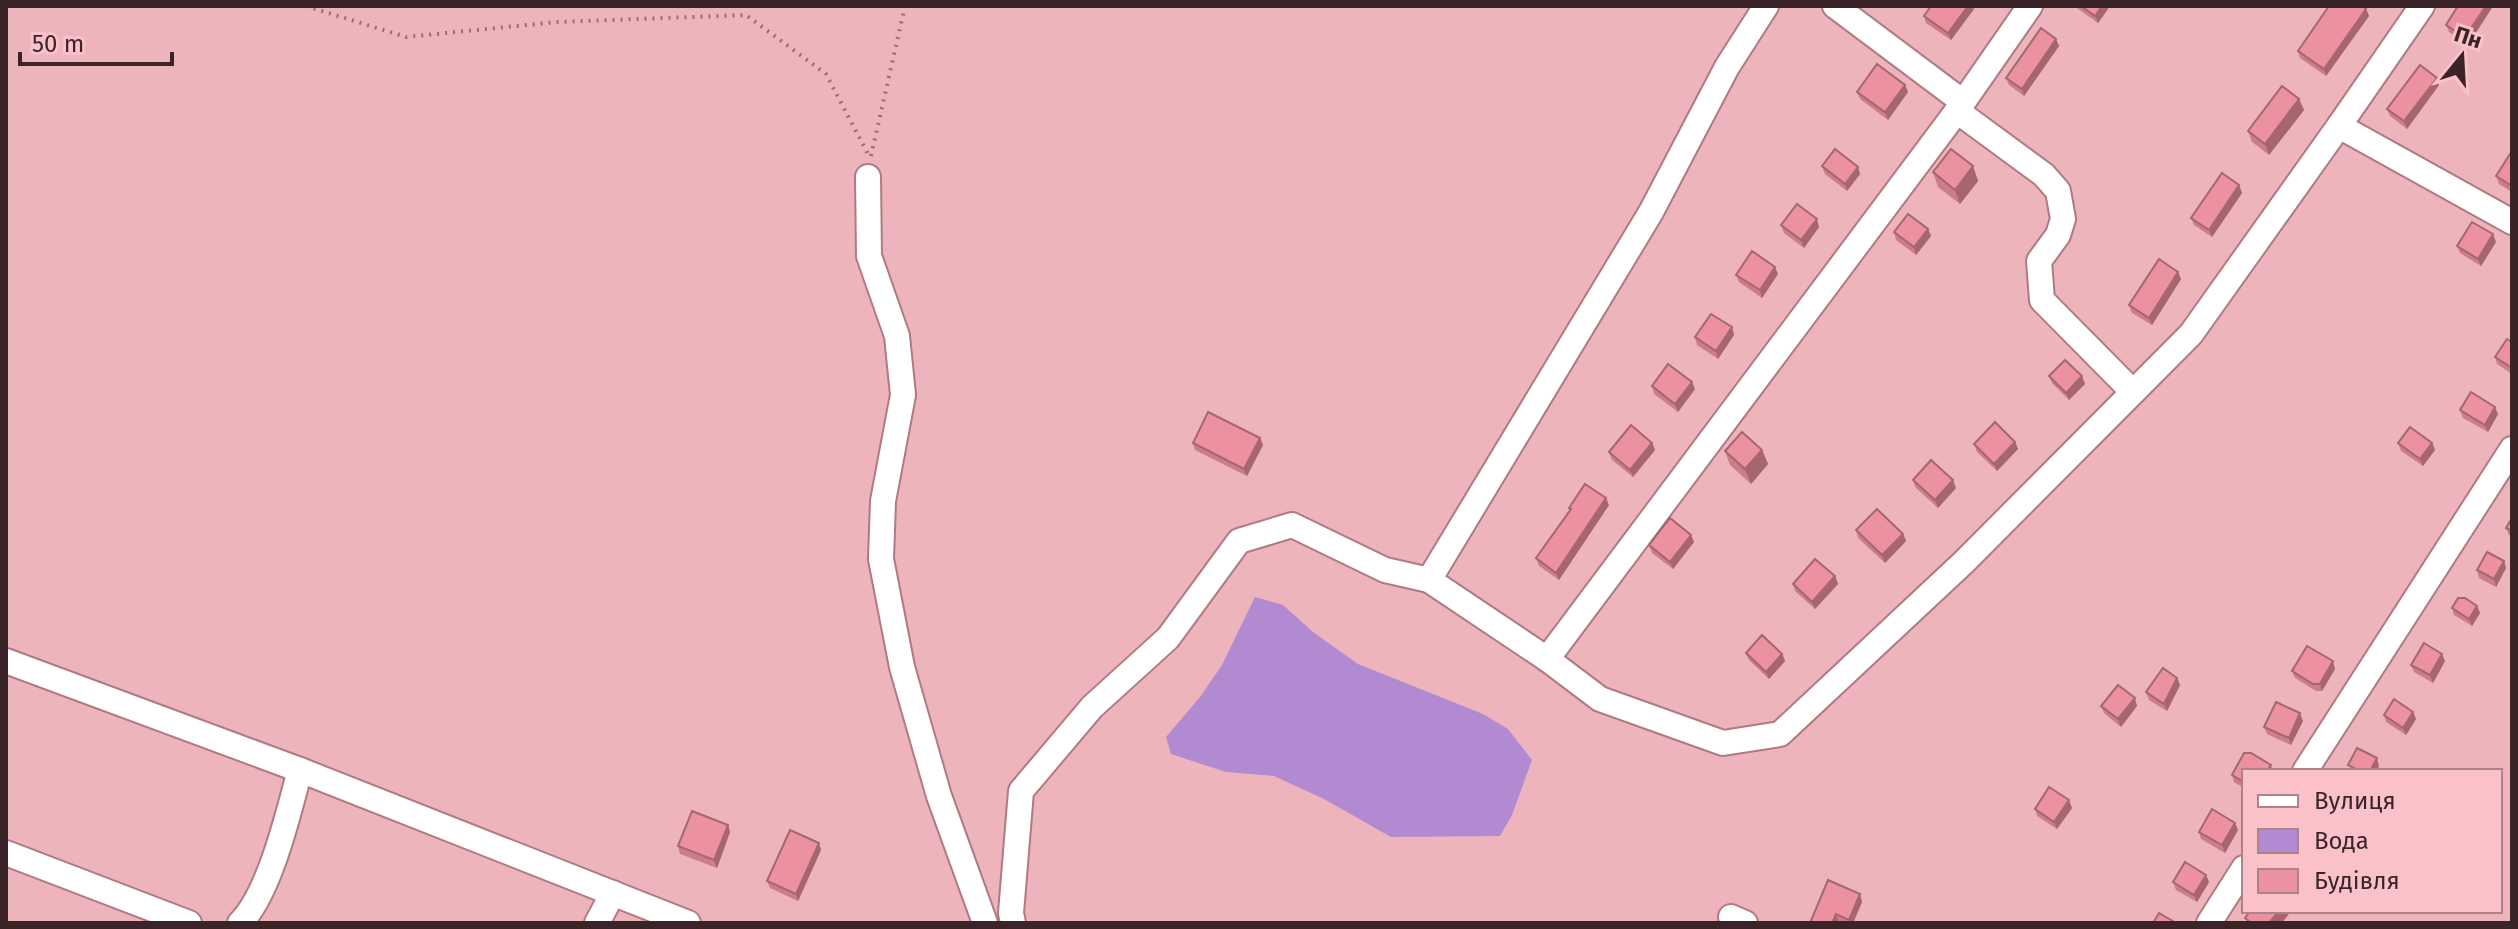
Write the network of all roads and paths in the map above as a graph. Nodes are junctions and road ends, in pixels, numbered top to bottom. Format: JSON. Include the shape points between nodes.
{"nodes":[{"id":1,"x":306,"y":6,"type":"edge"},
{"id":2,"x":905,"y":6,"type":"edge"},
{"id":3,"x":1766,"y":6,"type":"edge"},
{"id":4,"x":1835,"y":6,"type":"edge"},
{"id":5,"x":2030,"y":6,"type":"edge"},
{"id":6,"x":2422,"y":6,"type":"edge"},
{"id":7,"x":1960,"y":107,"type":"junction"},
{"id":8,"x":2339,"y":126,"type":"junction"},
{"id":9,"x":868,"y":177,"type":"dead end"},
{"id":10,"x":2512,"y":222,"type":"edge"},
{"id":11,"x":2133,"y":392,"type":"junction"},
{"id":12,"x":2512,"y":449,"type":"edge"},
{"id":13,"x":1429,"y":580,"type":"junction"},
{"id":14,"x":1547,"y":659,"type":"junction"},
{"id":15,"x":6,"y":661,"type":"edge"},
{"id":16,"x":2306,"y":769,"type":"edge"},
{"id":17,"x":300,"y":770,"type":"junction"},
{"id":18,"x":6,"y":853,"type":"edge"},
{"id":19,"x":2242,"y":871,"type":"edge"},
{"id":20,"x":613,"y":893,"type":"junction"},
{"id":21,"x":189,"y":923,"type":"edge"},
{"id":22,"x":240,"y":923,"type":"edge"},
{"id":23,"x":597,"y":923,"type":"edge"},
{"id":24,"x":688,"y":923,"type":"edge"},
{"id":25,"x":985,"y":923,"type":"edge"},
{"id":26,"x":1013,"y":923,"type":"edge"},
{"id":27,"x":2209,"y":923,"type":"edge"}],
"edges":[{"from":1,"to":2,"type":"path","via":[[406,37],[557,22],[746,15],[826,74],[870,159]]},
{"from":3,"to":13,"type":"street","via":[[1727,67],[1651,212]]},
{"from":4,"to":7,"type":"street"},
{"from":5,"to":7,"type":"street"},
{"from":6,"to":8,"type":"street"},
{"from":7,"to":11,"type":"street","via":[[2058,191],[2063,219],[2039,261],[2042,300]]},
{"from":7,"to":14,"type":"street"},
{"from":8,"to":10,"type":"street"},
{"from":8,"to":11,"type":"street","via":[[2191,334]]},
{"from":9,"to":25,"type":"street","via":[[869,256],[897,336],[903,395],[883,501],[881,559],[902,667],[939,796]]},
{"from":11,"to":14,"type":"street","via":[[1964,562],[1780,734],[1723,743],[1600,699]]},
{"from":12,"to":16,"type":"street"},
{"from":13,"to":14,"type":"street"},
{"from":13,"to":26,"type":"street","via":[[1385,570],[1292,525],[1239,541],[1168,638],[1092,707],[1021,791]]},
{"from":15,"to":17,"type":"street"},
{"from":17,"to":20,"type":"street"},
{"from":17,"to":22,"type":"street","via":[[285,830]]},
{"from":18,"to":21,"type":"street"},
{"from":19,"to":27,"type":"street"},
{"from":20,"to":23,"type":"street"},
{"from":20,"to":24,"type":"street"}]}
